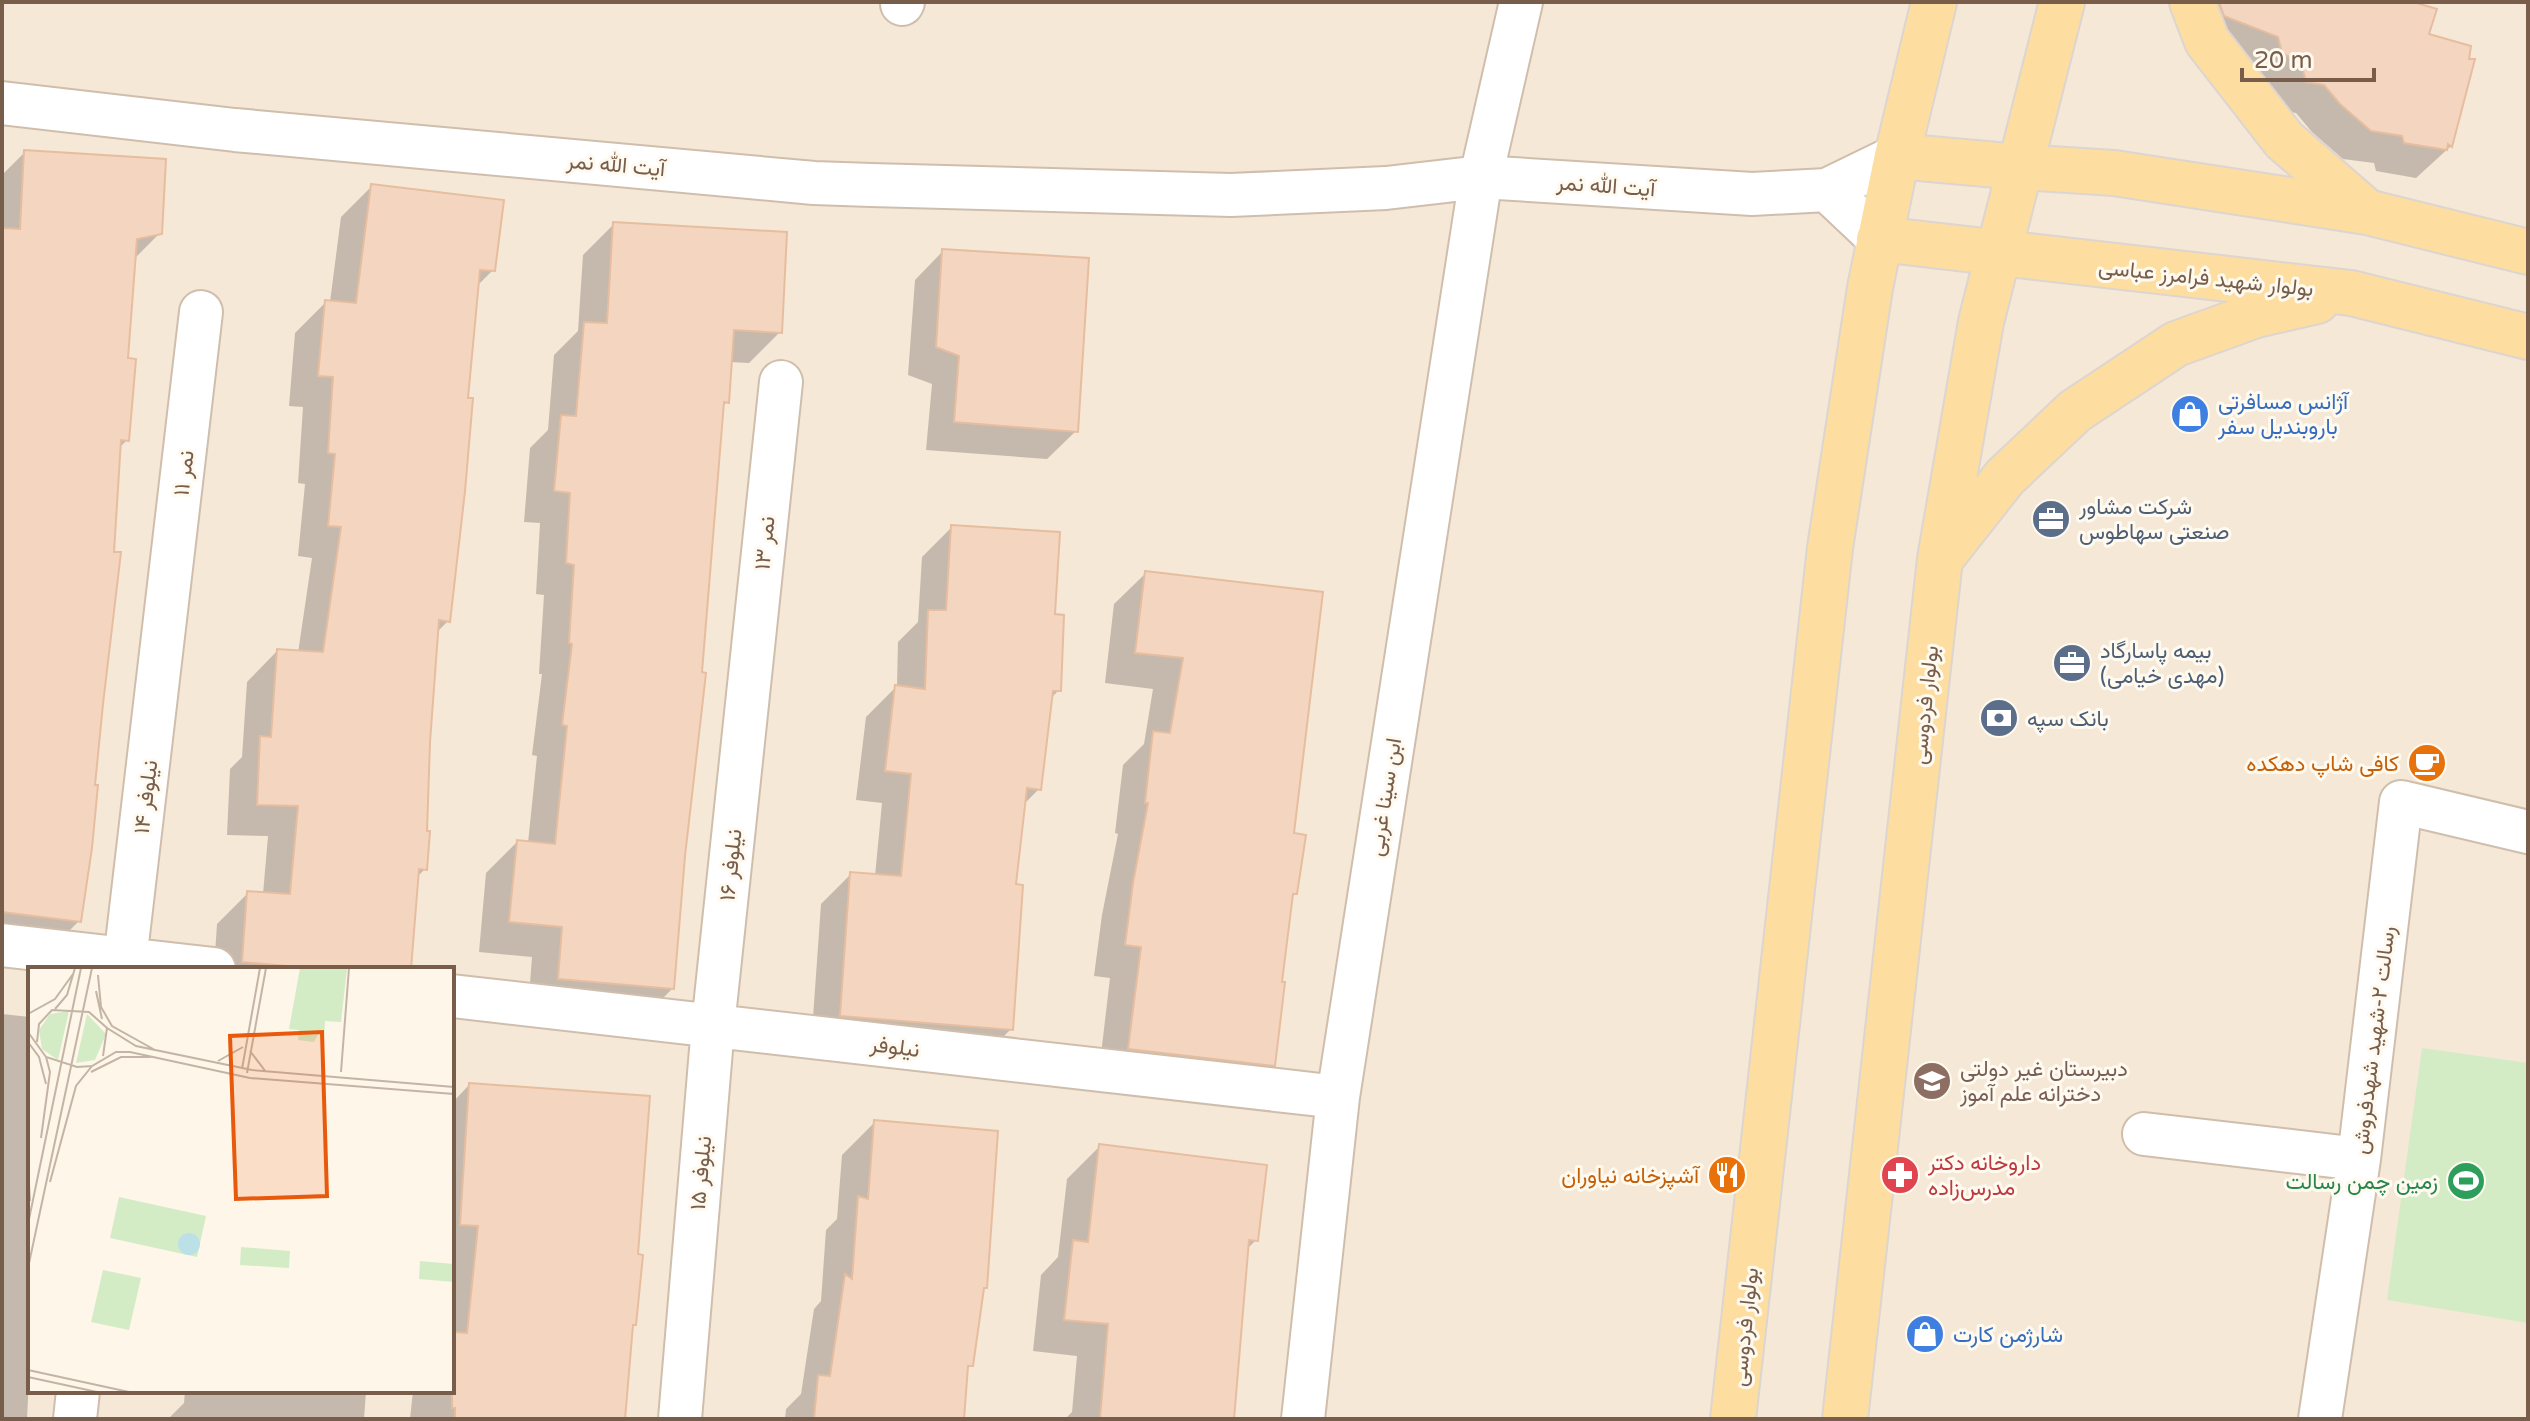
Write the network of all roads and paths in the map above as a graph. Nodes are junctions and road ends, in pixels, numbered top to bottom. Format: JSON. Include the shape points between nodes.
{"nodes":[{"id":1,"x":1521,"y":2,"type":"edge"},
{"id":2,"x":1934,"y":2,"type":"edge"},
{"id":3,"x":2062,"y":2,"type":"edge"},
{"id":4,"x":2192,"y":2,"type":"edge"},
{"id":5,"x":2,"y":103,"type":"edge"},
{"id":6,"x":1897,"y":156,"type":"junction"},
{"id":7,"x":2019,"y":167,"type":"junction"},
{"id":8,"x":1481,"y":177,"type":"junction"},
{"id":9,"x":1827,"y":190,"type":"junction"},
{"id":10,"x":2367,"y":212,"type":"junction"},
{"id":11,"x":1879,"y":239,"type":"junction"},
{"id":12,"x":2528,"y":252,"type":"edge"},
{"id":13,"x":1997,"y":254,"type":"junction"},
{"id":14,"x":2351,"y":293,"type":"junction"},
{"id":15,"x":201,"y":312,"type":"dead end"},
{"id":16,"x":2528,"y":337,"type":"edge"},
{"id":17,"x":781,"y":382,"type":"dead end"},
{"id":18,"x":1940,"y":559,"type":"junction"},
{"id":19,"x":164,"y":635,"type":"joint"},
{"id":20,"x":747,"y":704,"type":"joint"},
{"id":21,"x":2528,"y":832,"type":"edge"},
{"id":22,"x":2,"y":945,"type":"edge"},
{"id":23,"x":125,"y":964,"type":"edge"},
{"id":24,"x":178,"y":967,"type":"edge"},
{"id":25,"x":454,"y":996,"type":"edge"},
{"id":26,"x":713,"y":1026,"type":"junction"},
{"id":27,"x":1338,"y":1097,"type":"junction"},
{"id":28,"x":2144,"y":1134,"type":"dead end"},
{"id":29,"x":2359,"y":1159,"type":"junction"},
{"id":30,"x":78,"y":1393,"type":"edge"},
{"id":31,"x":75,"y":1419,"type":"edge"},
{"id":32,"x":680,"y":1419,"type":"edge"},
{"id":33,"x":1303,"y":1419,"type":"edge"},
{"id":34,"x":1733,"y":1419,"type":"edge"},
{"id":35,"x":1845,"y":1419,"type":"edge"},
{"id":36,"x":2320,"y":1419,"type":"edge"}],
"edges":[{"from":1,"to":8,"type":"street","name":"ابن سینا غربی"},
{"from":2,"to":6,"type":"main road","name":"بولوار فردوسی"},
{"from":3,"to":7,"type":"main road","name":"بولوار فردوسی"},
{"from":4,"to":10,"type":"main road","via":[[2207,41],[2284,140]]},
{"from":5,"to":8,"type":"street","name":"آیت الله نمر","via":[[235,130],[814,183],[1231,195],[1386,188]]},
{"from":6,"to":7,"type":"main road"},
{"from":6,"to":9,"type":"street","name":"آیت الله نمر"},
{"from":6,"to":11,"type":"main road","name":"بولوار فردوسی"},
{"from":7,"to":10,"type":"main road","via":[[2114,173]]},
{"from":7,"to":13,"type":"main road","name":"بولوار فردوسی"},
{"from":8,"to":9,"type":"street","name":"آیت الله نمر","via":[[1752,194]]},
{"from":8,"to":27,"type":"street","name":"ابن سینا غربی"},
{"from":9,"to":11,"type":"street"},
{"from":10,"to":12,"type":"main road"},
{"from":11,"to":13,"type":"main road","name":"بولوار شهید فرامرز عباسی"},
{"from":11,"to":34,"type":"main road","name":"بولوار فردوسی","via":[[1830,548]]},
{"from":13,"to":14,"type":"main road","name":"بولوار شهید فرامرز عباسی"},
{"from":13,"to":18,"type":"main road","name":"بولوار فردوسی"},
{"from":14,"to":16,"type":"main road","name":"بولوار شهید فرامرز عباسی"},
{"from":14,"to":18,"type":"main road","via":[[2256,315],[2176,344],[2075,411],[2005,477]]},
{"from":15,"to":19,"type":"street","name":"نمر ۱۱"},
{"from":17,"to":20,"type":"street","name":"نمر ۱۳"},
{"from":18,"to":35,"type":"main road","name":"بولوار فردوسی"},
{"from":19,"to":23,"type":"street","name":"نیلوفر ۱۴"},
{"from":20,"to":26,"type":"street","name":"نیلوفر ۱۶"},
{"from":21,"to":29,"type":"street","name":"رسالت ۲-شهید شهدفروش","via":[[2401,802]]},
{"from":22,"to":23,"type":"street"},
{"from":23,"to":24,"type":"street"},
{"from":25,"to":26,"type":"street","name":"نیلوفر"},
{"from":26,"to":27,"type":"street","name":"نیلوفر"},
{"from":26,"to":32,"type":"street","name":"نیلوفر ۱۵"},
{"from":27,"to":33,"type":"street","name":"ابن سینا غربی"},
{"from":28,"to":29,"type":"street"},
{"from":29,"to":36,"type":"street","name":"رسالت ۲-شهید شهدفروش"},
{"from":30,"to":31,"type":"street"}]}
